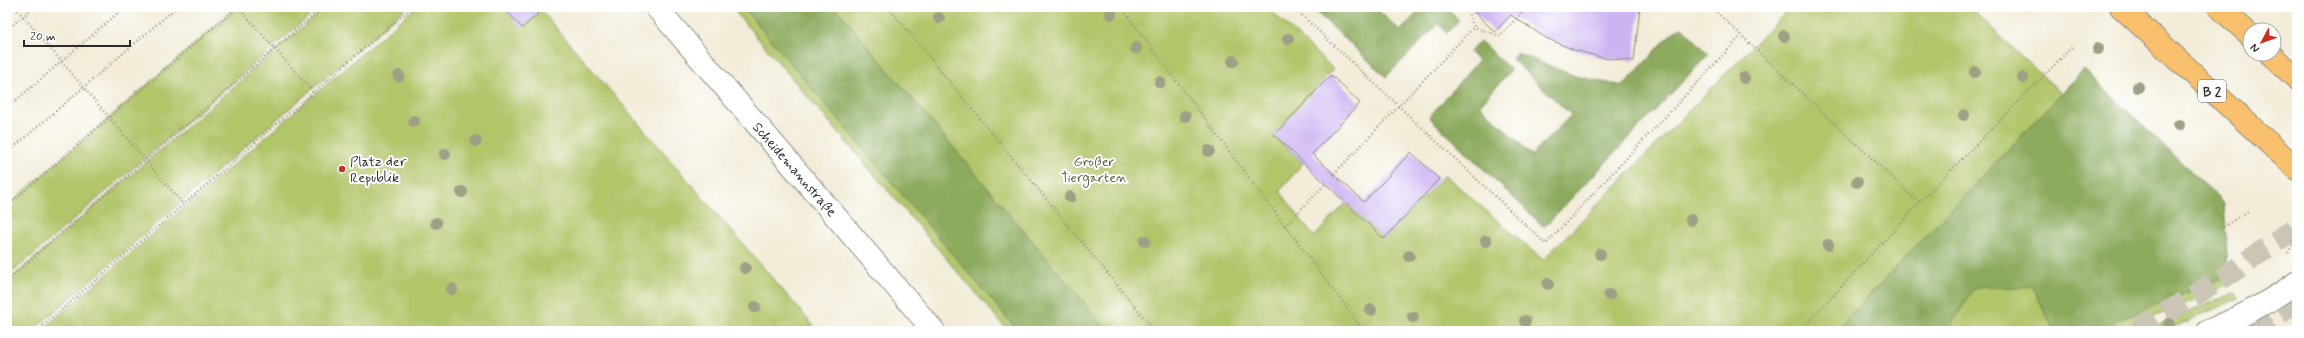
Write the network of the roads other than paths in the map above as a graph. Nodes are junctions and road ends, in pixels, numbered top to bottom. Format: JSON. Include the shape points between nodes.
{"nodes":[{"id":1,"x":656,"y":7,"type":"edge"},
{"id":2,"x":2121,"y":7,"type":"edge"},
{"id":3,"x":2219,"y":7,"type":"edge"},
{"id":4,"x":2242,"y":28,"type":"edge"},
{"id":5,"x":2279,"y":62,"type":"edge"},
{"id":6,"x":2297,"y":79,"type":"edge"},
{"id":7,"x":2297,"y":169,"type":"edge"},
{"id":8,"x":2297,"y":282,"type":"edge"},
{"id":9,"x":934,"y":331,"type":"edge"},
{"id":10,"x":2208,"y":331,"type":"edge"}],
"edges":[{"from":1,"to":9,"type":"street","name":"Scheidemannstraße"},
{"from":2,"to":7,"type":"main road","number":"B 2"},
{"from":3,"to":4,"type":"main road"},
{"from":5,"to":6,"type":"main road"},
{"from":8,"to":10,"type":"street","via":[[2284,292]]}]}
